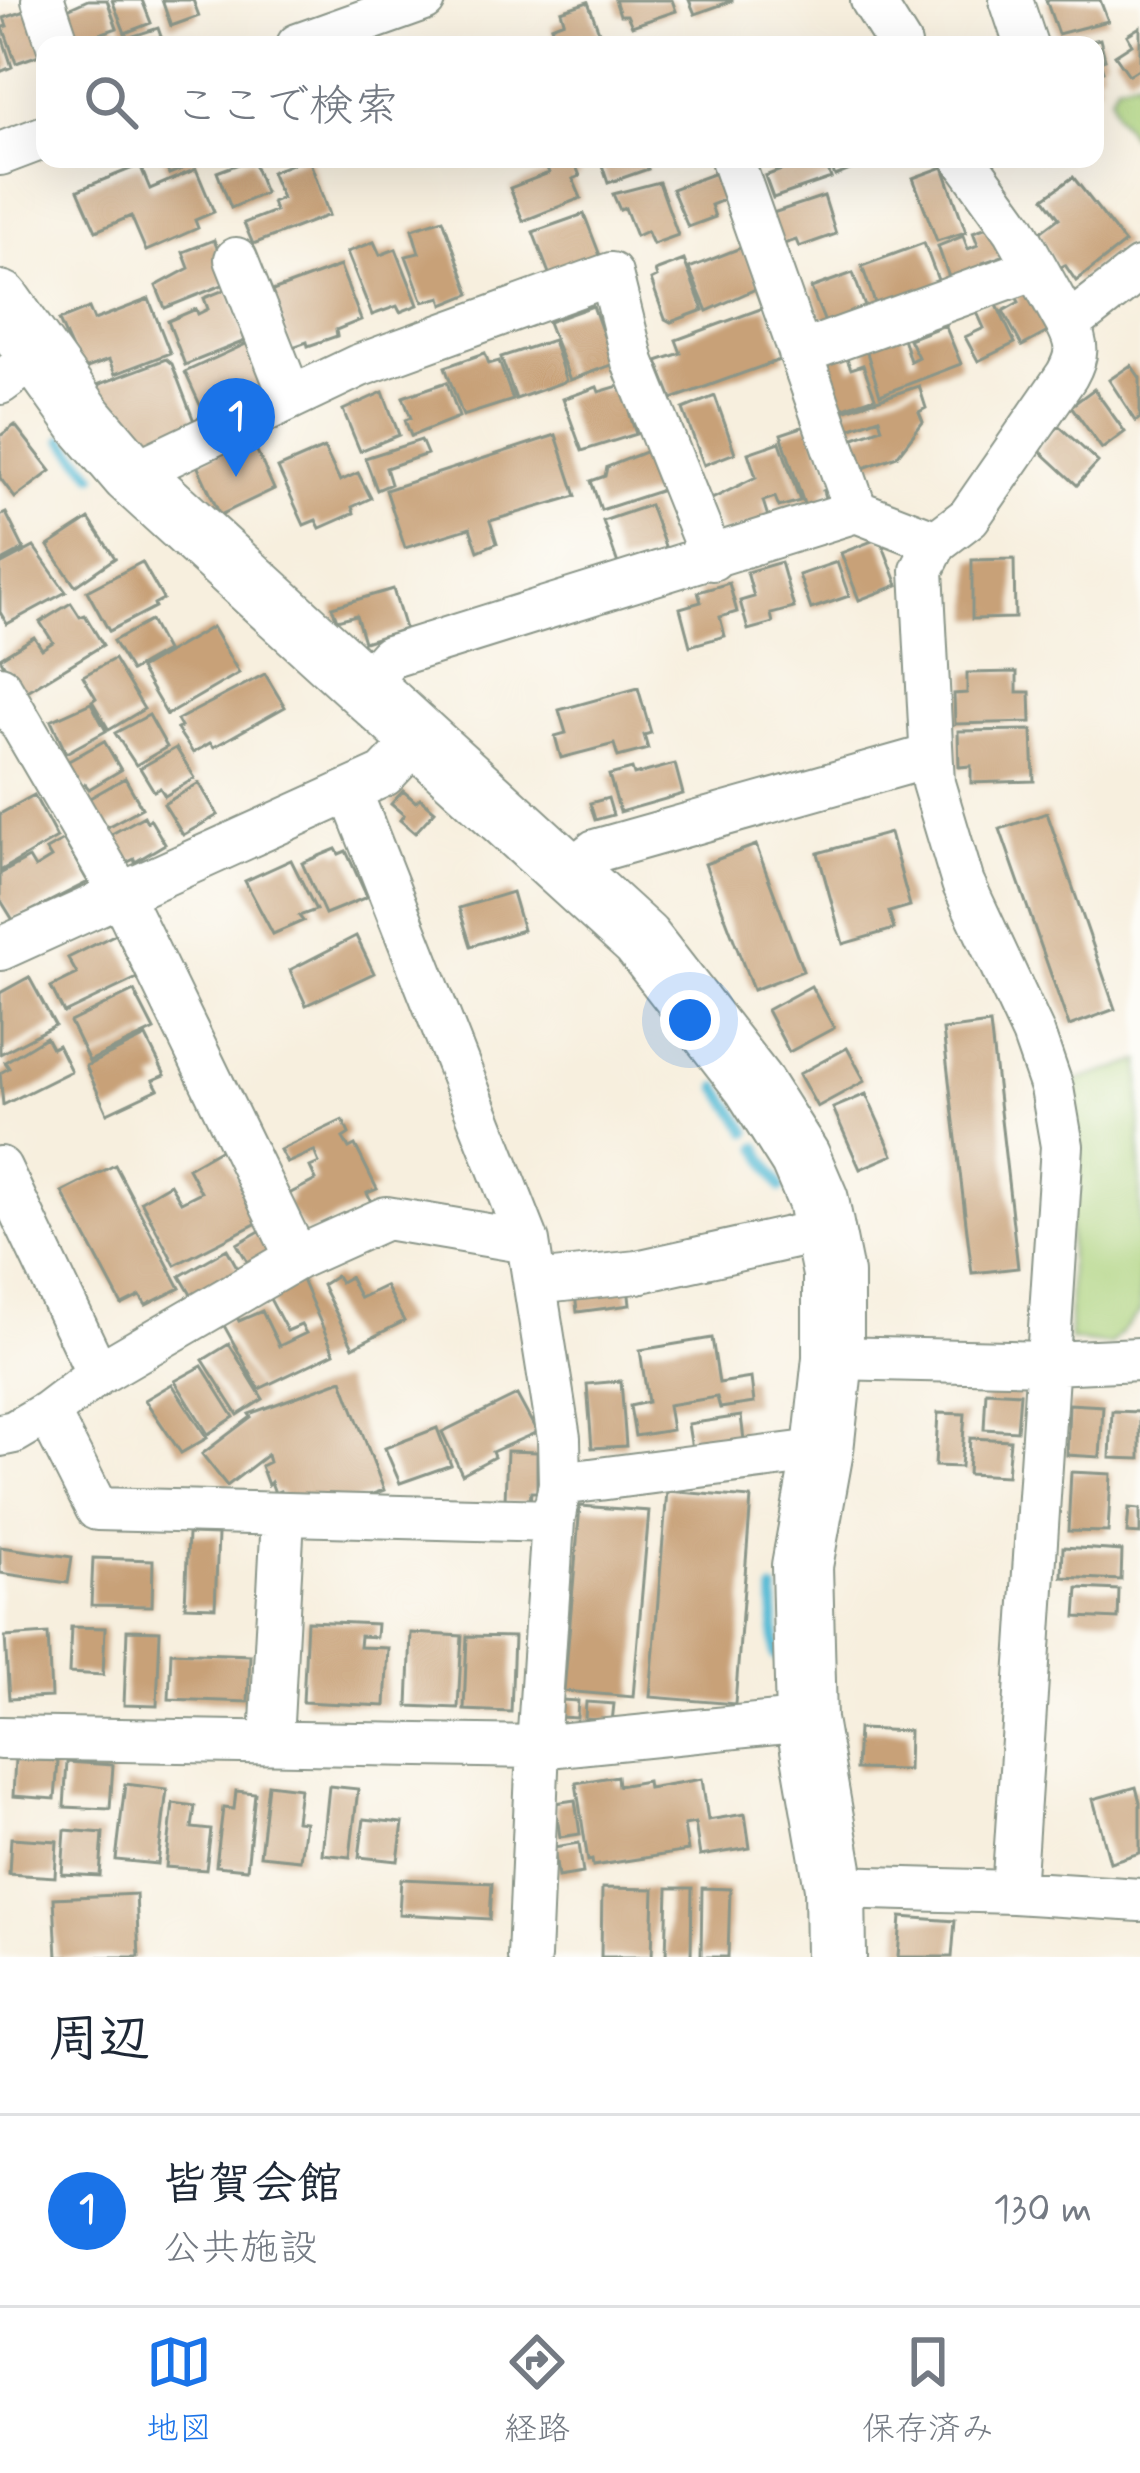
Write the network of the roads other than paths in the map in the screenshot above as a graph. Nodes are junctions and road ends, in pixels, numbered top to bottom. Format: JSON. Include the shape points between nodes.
{"nodes":[{"id":1,"x":43,"y":0,"type":"edge"},
{"id":2,"x":424,"y":0,"type":"edge"},
{"id":3,"x":872,"y":0,"type":"edge"},
{"id":4,"x":1011,"y":0,"type":"edge"},
{"id":5,"x":55,"y":36,"type":"edge"},
{"id":6,"x":323,"y":36,"type":"edge"},
{"id":7,"x":894,"y":36,"type":"edge"},
{"id":8,"x":1023,"y":36,"type":"edge"},
{"id":9,"x":36,"y":140,"type":"edge"},
{"id":10,"x":0,"y":154,"type":"edge"},
{"id":11,"x":735,"y":168,"type":"edge"},
{"id":12,"x":970,"y":168,"type":"edge"},
{"id":13,"x":236,"y":259,"type":"dead end"},
{"id":14,"x":1036,"y":268,"type":"junction"},
{"id":15,"x":1140,"y":269,"type":"edge"},
{"id":16,"x":0,"y":301,"type":"edge"},
{"id":17,"x":1067,"y":325,"type":"junction"},
{"id":18,"x":800,"y":353,"type":"junction"},
{"id":19,"x":17,"y":370,"type":"edge"},
{"id":20,"x":291,"y":398,"type":"junction"},
{"id":21,"x":131,"y":474,"type":"junction"},
{"id":22,"x":856,"y":511,"type":"junction"},
{"id":23,"x":936,"y":542,"type":"junction"},
{"id":24,"x":712,"y":559,"type":"junction"},
{"id":25,"x":364,"y":686,"type":"junction"},
{"id":26,"x":0,"y":687,"type":"edge"},
{"id":27,"x":408,"y":750,"type":"junction"},
{"id":28,"x":931,"y":756,"type":"junction"},
{"id":29,"x":350,"y":791,"type":"junction"},
{"id":30,"x":569,"y":872,"type":"junction"},
{"id":31,"x":120,"y":893,"type":"junction"},
{"id":32,"x":0,"y":950,"type":"edge"},
{"id":33,"x":0,"y":1168,"type":"edge"},
{"id":34,"x":808,"y":1234,"type":"junction"},
{"id":35,"x":297,"y":1258,"type":"junction"},
{"id":36,"x":532,"y":1263,"type":"junction"},
{"id":37,"x":833,"y":1358,"type":"junction"},
{"id":38,"x":1140,"y":1359,"type":"edge"},
{"id":39,"x":1051,"y":1363,"type":"junction"},
{"id":40,"x":98,"y":1374,"type":"junction"},
{"id":41,"x":48,"y":1412,"type":"junction"},
{"id":42,"x":0,"y":1435,"type":"edge"},
{"id":43,"x":803,"y":1452,"type":"junction"},
{"id":44,"x":557,"y":1503,"type":"junction"},
{"id":45,"x":283,"y":1517,"type":"junction"},
{"id":46,"x":788,"y":1722,"type":"junction"},
{"id":47,"x":0,"y":1738,"type":"edge"},
{"id":48,"x":272,"y":1741,"type":"junction"},
{"id":49,"x":538,"y":1747,"type":"junction"},
{"id":50,"x":835,"y":1887,"type":"junction"},
{"id":51,"x":1013,"y":1892,"type":"junction"},
{"id":52,"x":1140,"y":1900,"type":"edge"},
{"id":53,"x":529,"y":1957,"type":"edge"},
{"id":54,"x":836,"y":1957,"type":"edge"}],
"edges":[{"from":1,"to":5,"type":"street"},
{"from":2,"to":6,"type":"street"},
{"from":3,"to":7,"type":"street"},
{"from":4,"to":8,"type":"street"},
{"from":9,"to":10,"type":"street"},
{"from":11,"to":18,"type":"street"},
{"from":12,"to":14,"type":"street"},
{"from":13,"to":20,"type":"street"},
{"from":14,"to":17,"type":"street"},
{"from":14,"to":18,"type":"street"},
{"from":15,"to":17,"type":"street"},
{"from":16,"to":19,"type":"street"},
{"from":17,"to":23,"type":"street","via":[[1077,342],[1066,375],[969,517]]},
{"from":18,"to":22,"type":"street"},
{"from":19,"to":21,"type":"street"},
{"from":20,"to":21,"type":"street"},
{"from":20,"to":24,"type":"street","via":[[611,274],[633,362]]},
{"from":21,"to":25,"type":"street"},
{"from":22,"to":23,"type":"street"},
{"from":22,"to":24,"type":"street"},
{"from":23,"to":28,"type":"street","via":[[922,570]]},
{"from":24,"to":25,"type":"street","via":[[389,657]]},
{"from":25,"to":27,"type":"street"},
{"from":26,"to":31,"type":"street"},
{"from":27,"to":29,"type":"street","via":[[384,775]]},
{"from":27,"to":30,"type":"street"},
{"from":28,"to":30,"type":"street","via":[[595,851]]},
{"from":28,"to":39,"type":"street","via":[[963,883],[1052,1088],[1062,1146]]},
{"from":29,"to":31,"type":"street"},
{"from":29,"to":36,"type":"street"},
{"from":30,"to":34,"type":"street","via":[[641,940],[753,1084],[800,1158]]},
{"from":31,"to":32,"type":"street"},
{"from":31,"to":35,"type":"street"},
{"from":33,"to":40,"type":"street"},
{"from":34,"to":36,"type":"street","via":[[637,1272]]},
{"from":34,"to":37,"type":"street","via":[[833,1274]]},
{"from":35,"to":36,"type":"street","via":[[386,1218]]},
{"from":35,"to":40,"type":"street"},
{"from":36,"to":44,"type":"street","via":[[559,1438]]},
{"from":37,"to":39,"type":"street"},
{"from":37,"to":43,"type":"street"},
{"from":38,"to":39,"type":"street"},
{"from":39,"to":51,"type":"street"},
{"from":40,"to":41,"type":"street"},
{"from":41,"to":42,"type":"street"},
{"from":41,"to":45,"type":"street","via":[[97,1509]]},
{"from":43,"to":44,"type":"street"},
{"from":43,"to":46,"type":"street"},
{"from":44,"to":45,"type":"street"},
{"from":44,"to":49,"type":"street"},
{"from":45,"to":48,"type":"street"},
{"from":46,"to":49,"type":"street"},
{"from":46,"to":50,"type":"street"},
{"from":47,"to":48,"type":"street"},
{"from":48,"to":49,"type":"street"},
{"from":49,"to":53,"type":"street"},
{"from":50,"to":51,"type":"street"},
{"from":50,"to":54,"type":"street"},
{"from":51,"to":52,"type":"street"}]}
